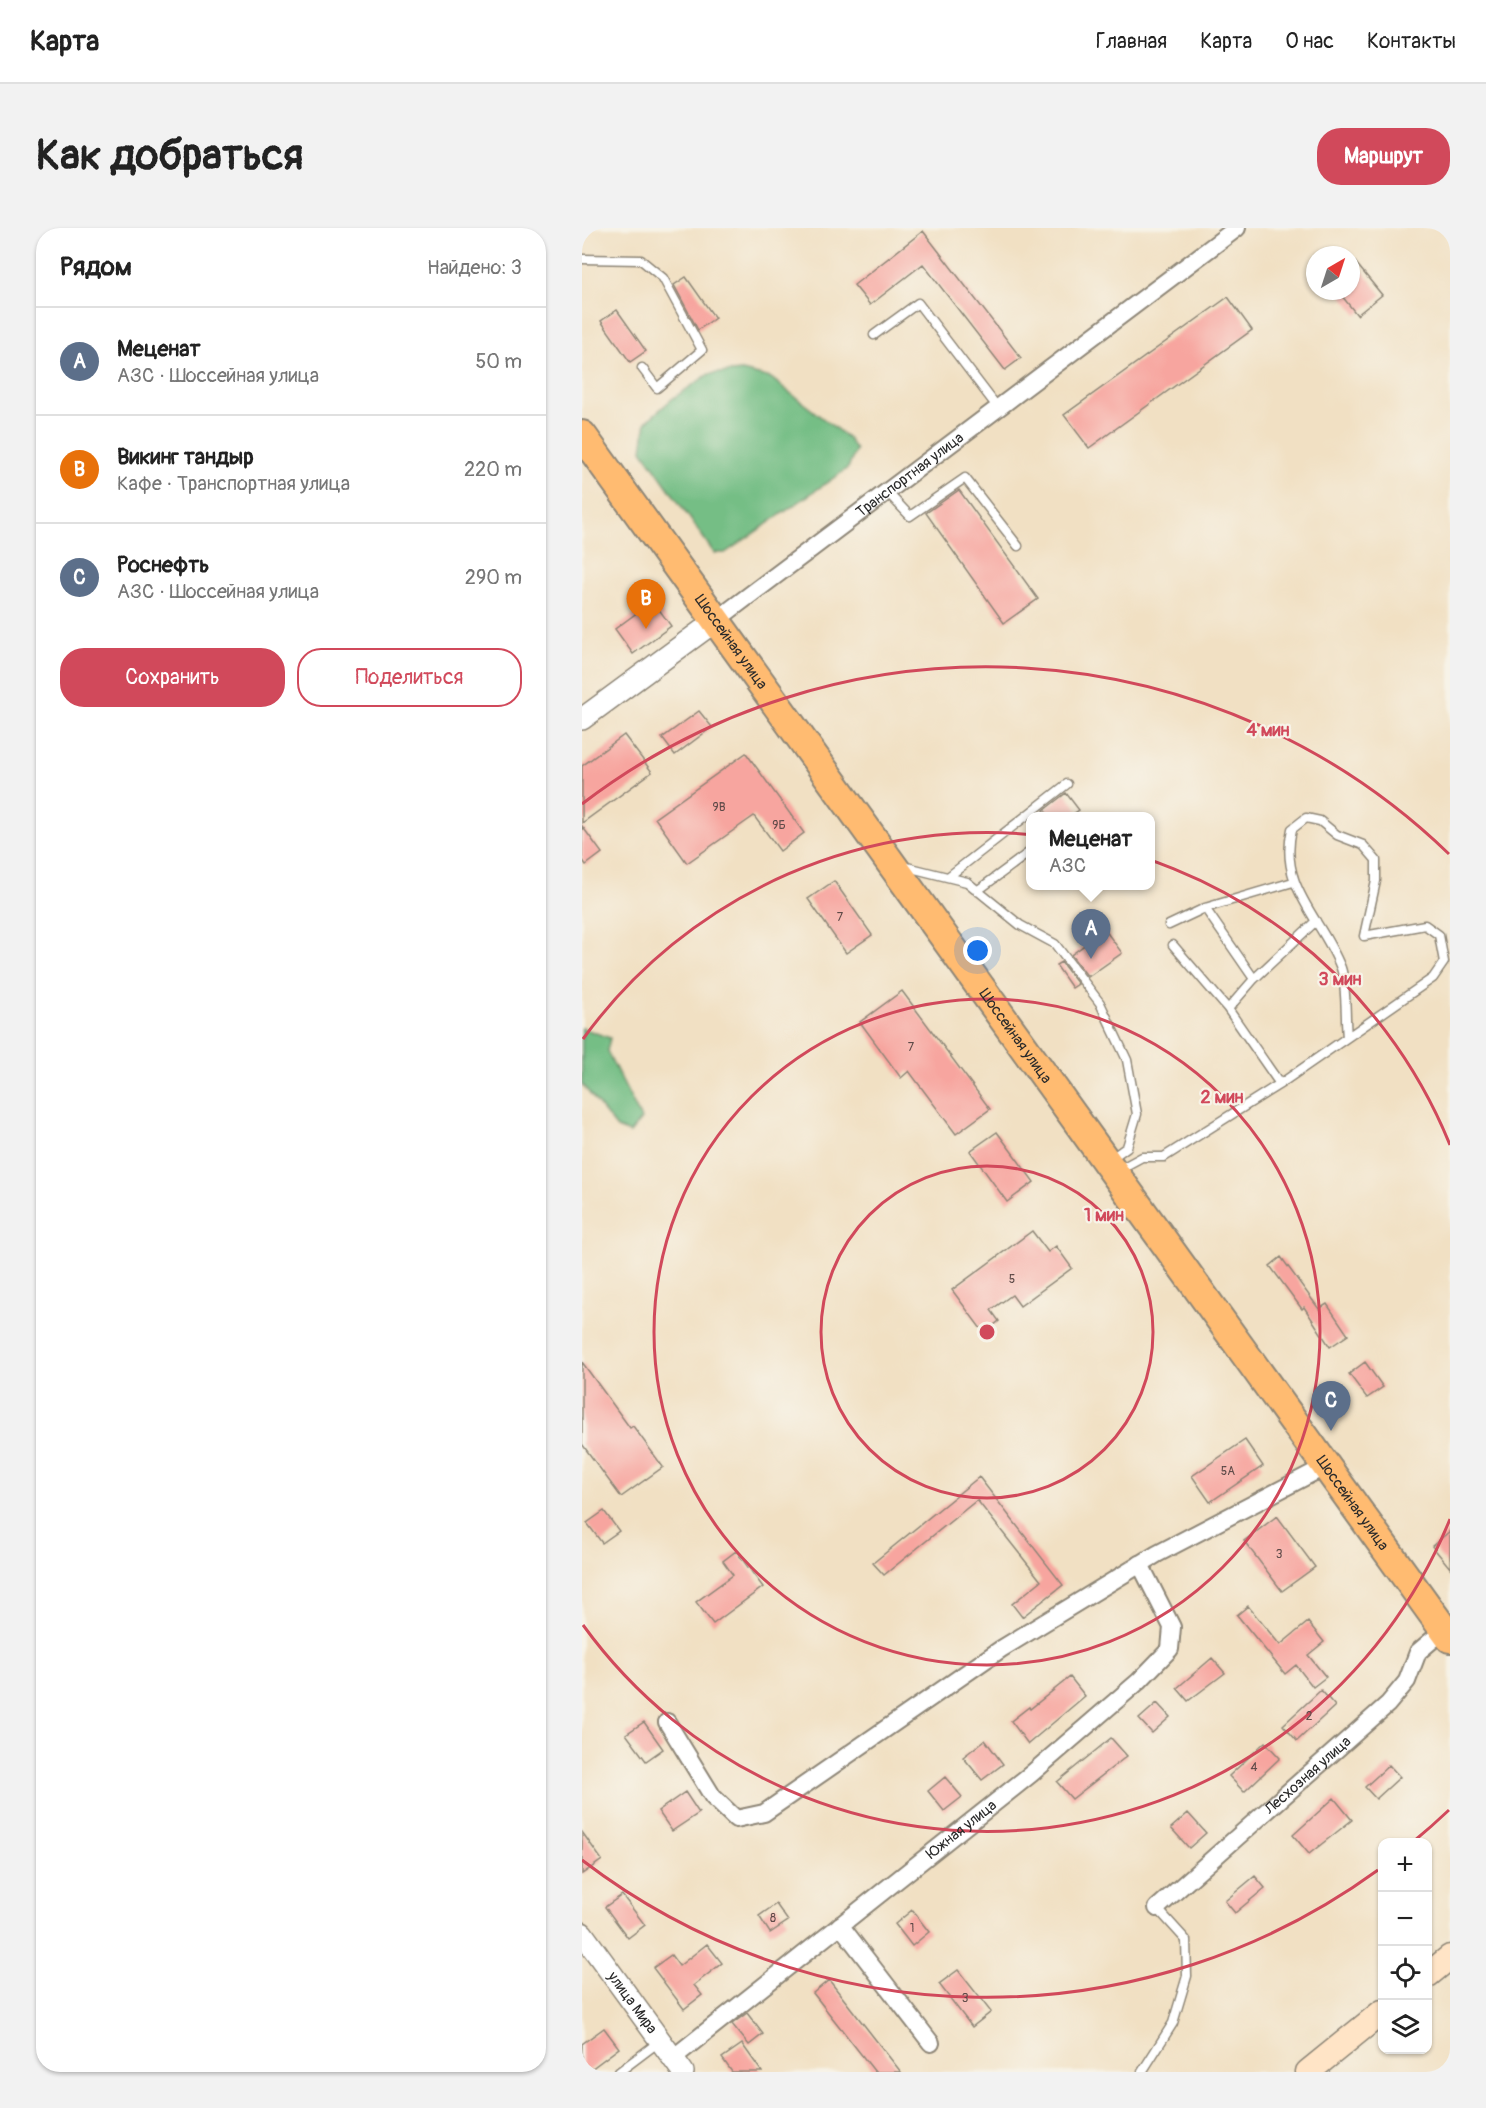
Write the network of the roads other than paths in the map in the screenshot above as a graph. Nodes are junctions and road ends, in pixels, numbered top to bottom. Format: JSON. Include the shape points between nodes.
{"nodes":[{"id":1,"x":1237,"y":228,"type":"edge"},
{"id":2,"x":582,"y":259,"type":"edge"},
{"id":3,"x":874,"y":335,"type":"dead end"},
{"id":4,"x":642,"y":368,"type":"dead end"},
{"id":5,"x":998,"y":408,"type":"junction"},
{"id":6,"x":582,"y":435,"type":"edge"},
{"id":7,"x":887,"y":492,"type":"junction"},
{"id":8,"x":1018,"y":546,"type":"dead end"},
{"id":9,"x":718,"y":619,"type":"junction"},
{"id":10,"x":582,"y":719,"type":"edge"},
{"id":11,"x":1067,"y":784,"type":"dead end"},
{"id":12,"x":1031,"y":812,"type":"edge"},
{"id":13,"x":1026,"y":816,"type":"edge"},
{"id":14,"x":1026,"y":854,"type":"edge"},
{"id":15,"x":894,"y":864,"type":"junction"},
{"id":16,"x":948,"y":877,"type":"junction"},
{"id":17,"x":1293,"y":882,"type":"junction"},
{"id":18,"x":977,"y":891,"type":"junction"},
{"id":19,"x":1205,"y":908,"type":"junction"},
{"id":20,"x":1316,"y":921,"type":"junction"},
{"id":21,"x":1169,"y":925,"type":"dead end"},
{"id":22,"x":1173,"y":945,"type":"dead end"},
{"id":23,"x":1254,"y":979,"type":"junction"},
{"id":24,"x":1228,"y":1009,"type":"junction"},
{"id":25,"x":1347,"y":1037,"type":"junction"},
{"id":26,"x":1280,"y":1084,"type":"junction"},
{"id":27,"x":1111,"y":1166,"type":"junction"},
{"id":28,"x":1326,"y":1466,"type":"junction"},
{"id":29,"x":1140,"y":1564,"type":"junction"},
{"id":30,"x":1447,"y":1634,"type":"edge"},
{"id":31,"x":667,"y":1722,"type":"dead end"},
{"id":32,"x":1157,"y":1908,"type":"joint"},
{"id":33,"x":840,"y":1925,"type":"junction"},
{"id":34,"x":582,"y":1933,"type":"edge"},
{"id":35,"x":1450,"y":1957,"type":"edge"},
{"id":36,"x":1432,"y":1972,"type":"edge"},
{"id":37,"x":1378,"y":2016,"type":"edge"},
{"id":38,"x":660,"y":2041,"type":"junction"},
{"id":39,"x":932,"y":2043,"type":"dead end"},
{"id":40,"x":678,"y":2065,"type":"edge"},
{"id":41,"x":619,"y":2072,"type":"edge"},
{"id":42,"x":1143,"y":2072,"type":"edge"},
{"id":43,"x":1308,"y":2072,"type":"edge"}],
"edges":[{"from":1,"to":5,"type":"street","name":"Транспортная улица"},
{"from":2,"to":4,"type":"lane","via":[[641,260],[663,278],[702,350],[657,388]]},
{"from":3,"to":5,"type":"lane","via":[[918,303]]},
{"from":5,"to":7,"type":"street","name":"Транспортная улица"},
{"from":6,"to":9,"type":"highway","name":"Шоссейная улица"},
{"from":7,"to":8,"type":"lane","via":[[910,516],[965,478]]},
{"from":7,"to":9,"type":"street","name":"Транспортная улица"},
{"from":9,"to":10,"type":"street","name":"Транспортная улица"},
{"from":9,"to":15,"type":"highway","name":"Шоссейная улица"},
{"from":11,"to":12,"type":"lane"},
{"from":13,"to":16,"type":"lane"},
{"from":14,"to":18,"type":"lane"},
{"from":15,"to":16,"type":"lane"},
{"from":15,"to":27,"type":"highway","name":"Шоссейная улица"},
{"from":16,"to":18,"type":"lane","via":[[967,882]]},
{"from":17,"to":19,"type":"lane"},
{"from":17,"to":20,"type":"lane"},
{"from":17,"to":25,"type":"lane","via":[[1288,845],[1292,828],[1306,818],[1320,821],[1337,835],[1363,845],[1376,860],[1376,881],[1364,936],[1425,925],[1439,935],[1444,962],[1433,978]]},
{"from":18,"to":27,"type":"lane","via":[[1020,925],[1055,944],[1105,1013],[1127,1060],[1137,1114],[1126,1146]]},
{"from":19,"to":21,"type":"lane"},
{"from":19,"to":23,"type":"lane"},
{"from":20,"to":23,"type":"lane"},
{"from":20,"to":25,"type":"lane","via":[[1342,970]]},
{"from":22,"to":24,"type":"lane"},
{"from":23,"to":24,"type":"lane"},
{"from":24,"to":26,"type":"lane"},
{"from":25,"to":26,"type":"lane"},
{"from":26,"to":27,"type":"lane","via":[[1164,1157],[1142,1157]]},
{"from":27,"to":28,"type":"highway","name":"Шоссейная улица"},
{"from":28,"to":29,"type":"street"},
{"from":28,"to":30,"type":"highway","name":"Шоссейная улица"},
{"from":29,"to":31,"type":"street","via":[[1001,1649],[764,1813],[736,1819],[713,1797]]},
{"from":29,"to":33,"type":"street","name":"Южная улица","via":[[1172,1627],[1170,1649],[1139,1681],[1031,1774]]},
{"from":30,"to":32,"type":"street","name":"Лесхозная улица","via":[[1418,1652],[1407,1681],[1388,1704]]},
{"from":32,"to":42,"type":"lane","via":[[1186,1940],[1188,1976],[1173,2024]]},
{"from":33,"to":39,"type":"street"},
{"from":33,"to":40,"type":"street","name":"Южная улица"},
{"from":34,"to":38,"type":"street","name":"улица Мира"},
{"from":35,"to":36,"type":"main road"},
{"from":37,"to":43,"type":"main road"},
{"from":38,"to":40,"type":"street","name":"улица Мира"},
{"from":38,"to":41,"type":"lane"}]}
